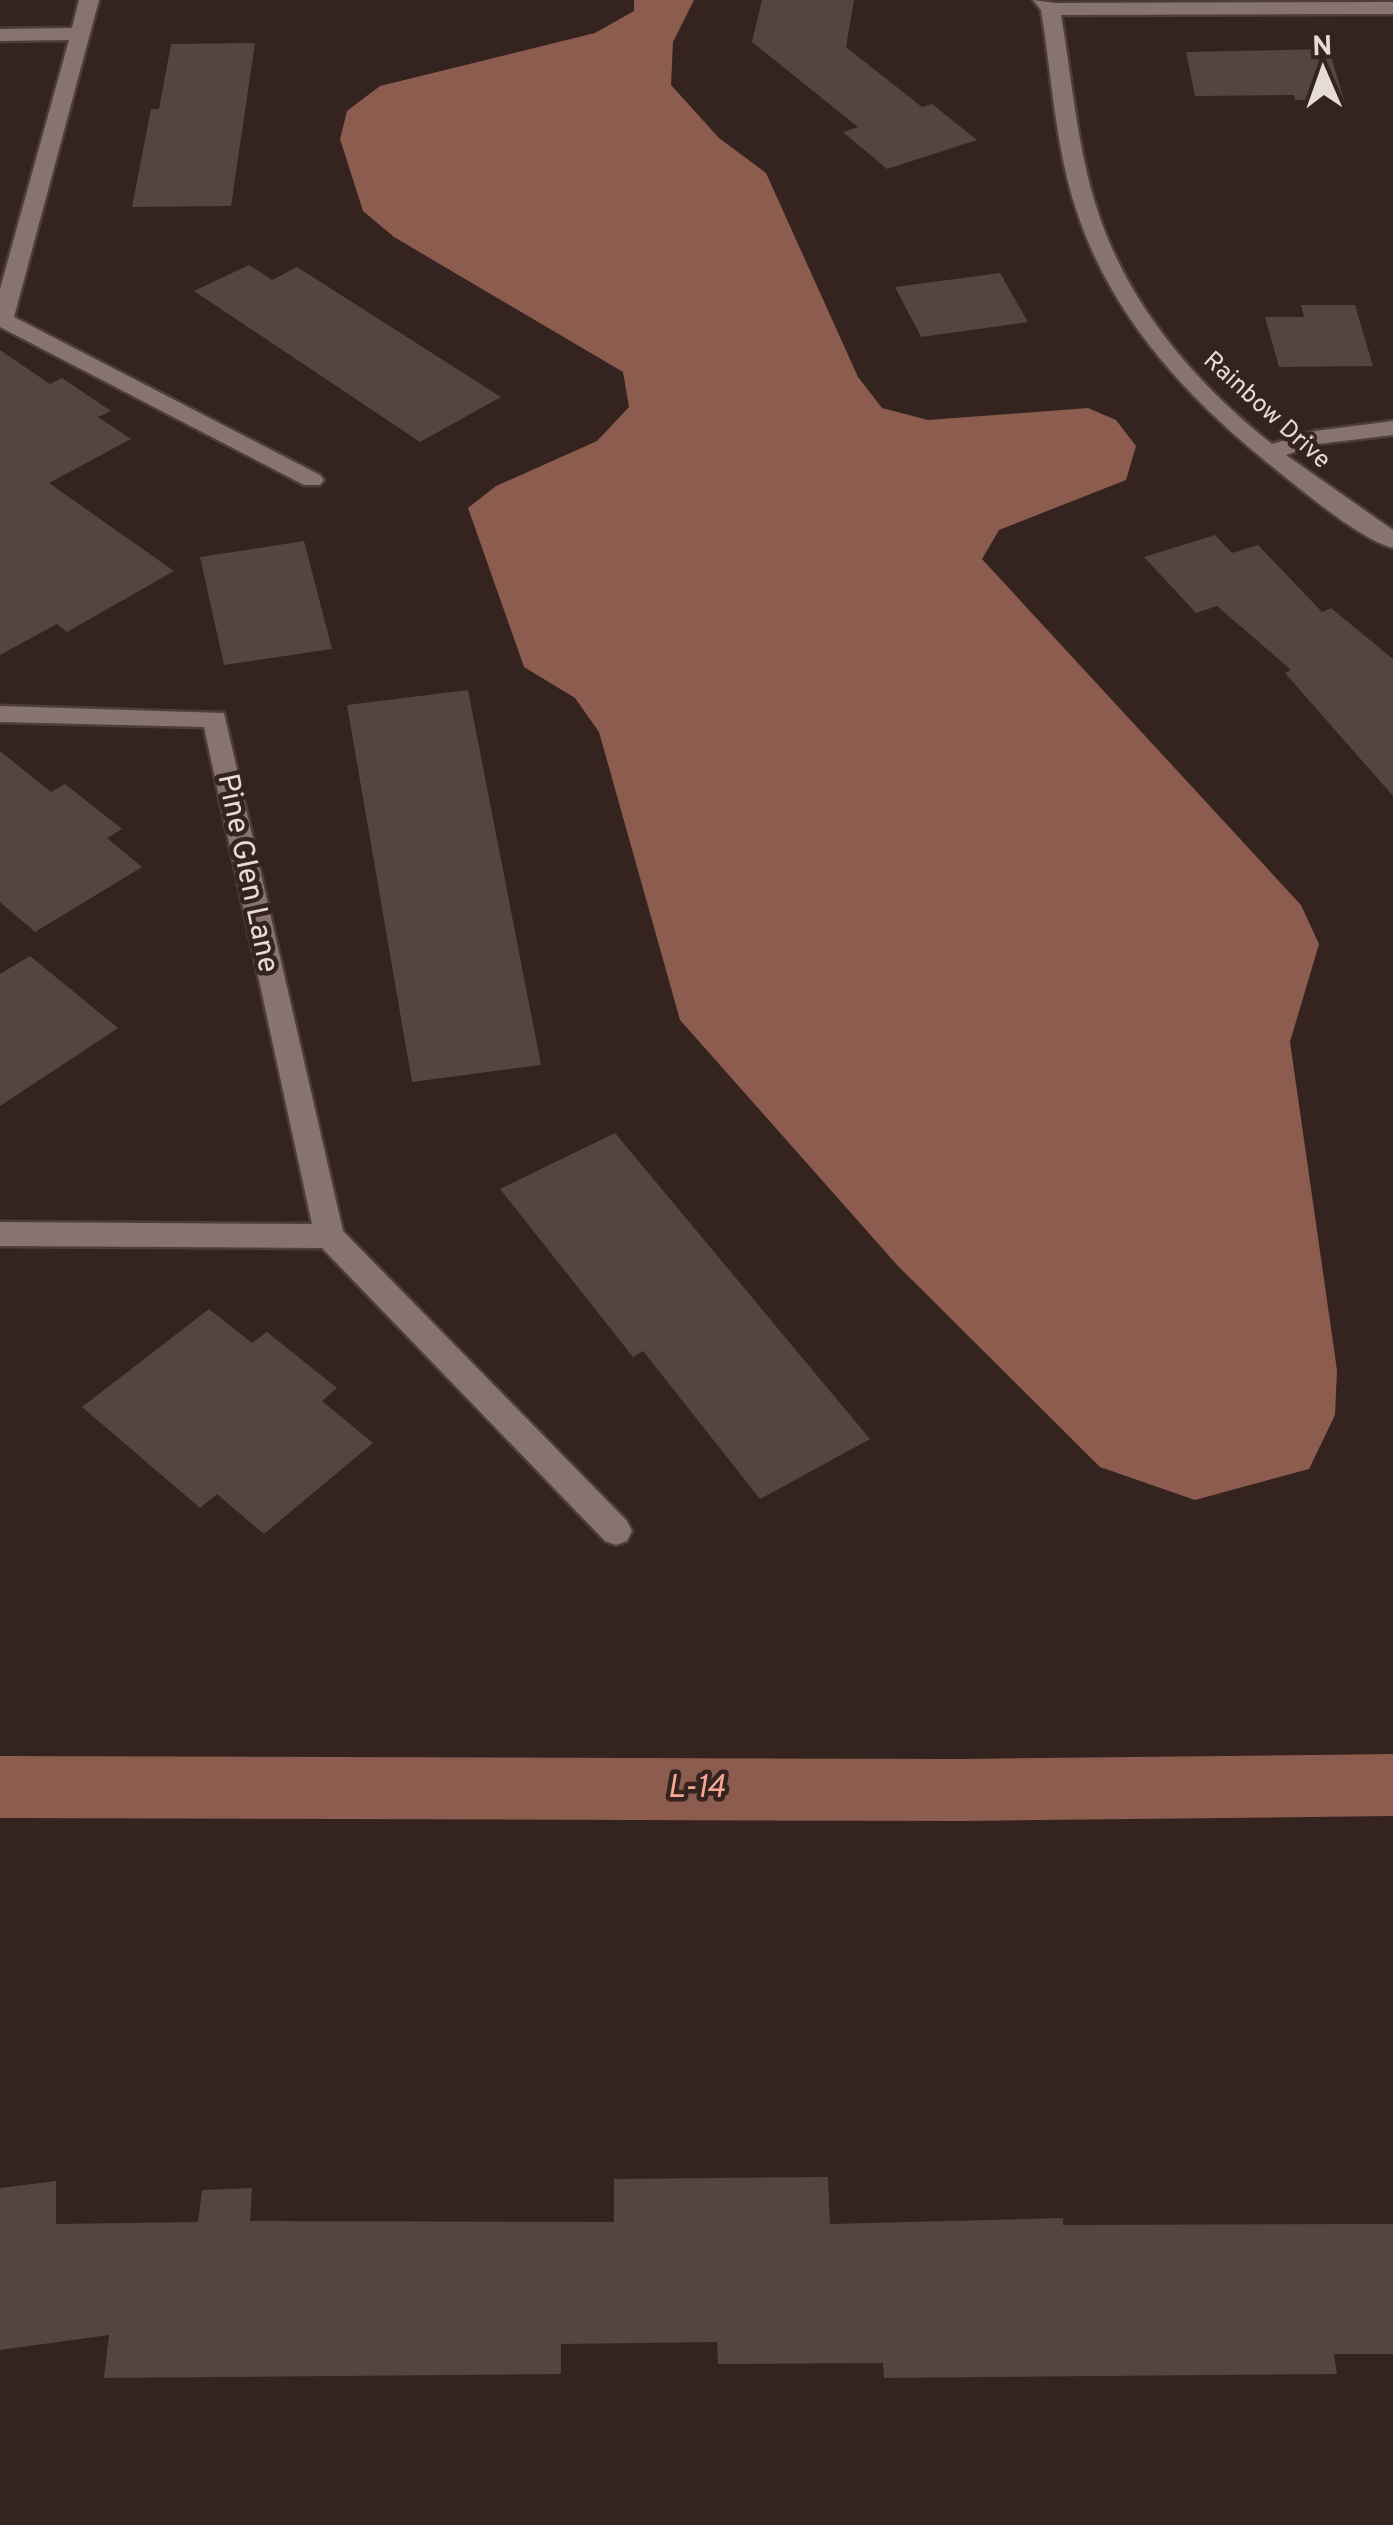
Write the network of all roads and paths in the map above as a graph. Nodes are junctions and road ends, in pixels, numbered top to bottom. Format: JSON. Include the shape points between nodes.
{"nodes":[{"id":1,"x":89,"y":0,"type":"edge"},
{"id":2,"x":1049,"y":3,"type":"edge"},
{"id":3,"x":1393,"y":8,"type":"edge"},
{"id":4,"x":77,"y":34,"type":"junction"},
{"id":5,"x":0,"y":35,"type":"edge"},
{"id":6,"x":1,"y":318,"type":"edge"},
{"id":7,"x":1393,"y":428,"type":"edge"},
{"id":8,"x":1267,"y":453,"type":"junction"},
{"id":9,"x":312,"y":480,"type":"dead end"},
{"id":10,"x":1393,"y":541,"type":"edge"},
{"id":11,"x":0,"y":714,"type":"edge"},
{"id":12,"x":0,"y":1234,"type":"edge"},
{"id":13,"x":329,"y":1236,"type":"junction"},
{"id":14,"x":616,"y":1531,"type":"dead end"}],
"edges":[{"from":1,"to":4,"type":"street"},
{"from":2,"to":3,"type":"street"},
{"from":2,"to":8,"type":"street","name":"Rainbow Drive","via":[[1078,176],[1112,270],[1163,350]]},
{"from":4,"to":5,"type":"street"},
{"from":4,"to":6,"type":"street"},
{"from":6,"to":9,"type":"street"},
{"from":7,"to":8,"type":"street","via":[[1315,438]]},
{"from":8,"to":10,"type":"street","name":"Rainbow Drive"},
{"from":11,"to":13,"type":"street","name":"Pine Glen Lane","via":[[215,719]]},
{"from":12,"to":13,"type":"street"},
{"from":13,"to":14,"type":"street"}]}
